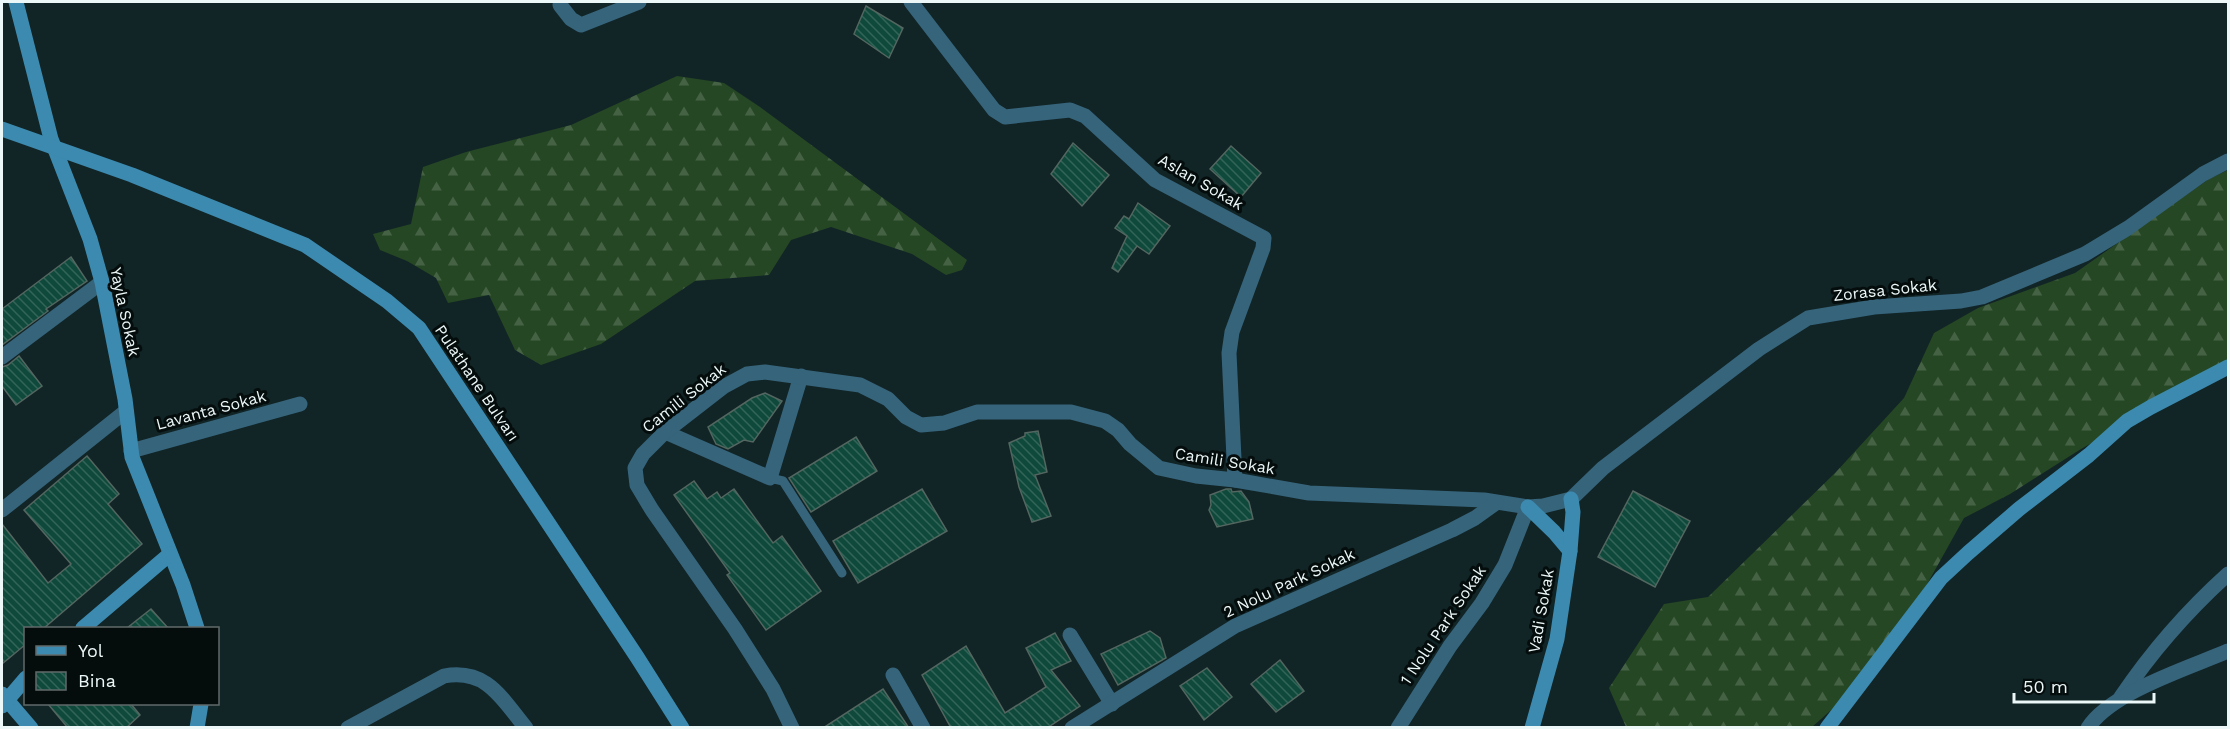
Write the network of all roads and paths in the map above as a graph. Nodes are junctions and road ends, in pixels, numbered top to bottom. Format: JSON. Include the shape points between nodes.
{"nodes":[{"id":1,"x":16,"y":2,"type":"edge"},
{"id":2,"x":639,"y":2,"type":"edge"},
{"id":3,"x":910,"y":2,"type":"edge"},
{"id":4,"x":560,"y":5,"type":"dead end"},
{"id":5,"x":2,"y":129,"type":"edge"},
{"id":6,"x":56,"y":148,"type":"junction"},
{"id":7,"x":2229,"y":161,"type":"edge"},
{"id":8,"x":102,"y":282,"type":"junction"},
{"id":9,"x":2,"y":357,"type":"edge"},
{"id":10,"x":2229,"y":367,"type":"edge"},
{"id":11,"x":801,"y":376,"type":"junction"},
{"id":12,"x":300,"y":404,"type":"dead end"},
{"id":13,"x":126,"y":411,"type":"junction"},
{"id":14,"x":665,"y":432,"type":"junction"},
{"id":15,"x":131,"y":451,"type":"junction"},
{"id":16,"x":770,"y":478,"type":"junction"},
{"id":17,"x":1235,"y":480,"type":"junction"},
{"id":18,"x":1571,"y":499,"type":"junction"},
{"id":19,"x":1496,"y":503,"type":"junction"},
{"id":20,"x":1528,"y":507,"type":"junction"},
{"id":21,"x":2,"y":510,"type":"edge"},
{"id":22,"x":1570,"y":551,"type":"junction"},
{"id":23,"x":170,"y":554,"type":"junction"},
{"id":24,"x":842,"y":573,"type":"dead end"},
{"id":25,"x":2229,"y":574,"type":"edge"},
{"id":26,"x":84,"y":627,"type":"edge"},
{"id":27,"x":197,"y":627,"type":"edge"},
{"id":28,"x":1070,"y":635,"type":"dead end"},
{"id":29,"x":2229,"y":651,"type":"edge"},
{"id":30,"x":893,"y":675,"type":"dead end"},
{"id":31,"x":24,"y":680,"type":"edge"},
{"id":32,"x":2121,"y":697,"type":"junction"},
{"id":33,"x":3,"y":700,"type":"edge"},
{"id":34,"x":1112,"y":704,"type":"junction"},
{"id":35,"x":201,"y":705,"type":"edge"},
{"id":36,"x":31,"y":728,"type":"edge"},
{"id":37,"x":197,"y":728,"type":"edge"},
{"id":38,"x":348,"y":728,"type":"edge"},
{"id":39,"x":526,"y":728,"type":"edge"},
{"id":40,"x":682,"y":728,"type":"edge"},
{"id":41,"x":792,"y":728,"type":"edge"},
{"id":42,"x":923,"y":728,"type":"edge"},
{"id":43,"x":1071,"y":728,"type":"edge"},
{"id":44,"x":1398,"y":728,"type":"edge"},
{"id":45,"x":1532,"y":728,"type":"edge"},
{"id":46,"x":1827,"y":728,"type":"edge"},
{"id":47,"x":2088,"y":728,"type":"edge"}],
"edges":[{"from":1,"to":6,"type":"street","name":"Yayla Sokak"},
{"from":2,"to":4,"type":"street","via":[[581,26]]},
{"from":3,"to":17,"type":"street","name":"Aslan Sokak","via":[[994,110],[1005,117],[1070,110],[1085,116],[1155,180],[1264,238],[1232,332],[1229,353]]},
{"from":5,"to":6,"type":"street","name":"Pulathane Bulvarı"},
{"from":6,"to":8,"type":"street","name":"Yayla Sokak"},
{"from":6,"to":40,"type":"street","name":"Pulathane Bulvarı","via":[[305,245],[419,328]]},
{"from":7,"to":18,"type":"street","name":"Zorasa Sokak","via":[[2203,174],[2085,254],[1982,297],[1808,318],[1759,349],[1649,433]]},
{"from":8,"to":9,"type":"street"},
{"from":8,"to":13,"type":"street","name":"Yayla Sokak"},
{"from":10,"to":46,"type":"street","via":[[2127,421],[1941,578]]},
{"from":11,"to":14,"type":"street","name":"Camili Sokak","via":[[747,374],[723,387]]},
{"from":11,"to":16,"type":"street"},
{"from":11,"to":17,"type":"street","name":"Camili Sokak","via":[[860,385],[888,399],[921,425],[944,423],[977,412],[1071,412],[1118,430],[1159,468]]},
{"from":12,"to":15,"type":"street","name":"Lavanta Sokak"},
{"from":13,"to":15,"type":"street","name":"Yayla Sokak"},
{"from":13,"to":21,"type":"street"},
{"from":14,"to":16,"type":"street"},
{"from":14,"to":41,"type":"street","name":"Camili Sokak","via":[[635,468],[638,485],[767,679]]},
{"from":15,"to":23,"type":"street","name":"Yayla Sokak"},
{"from":16,"to":24,"type":"lane","via":[[783,481]]},
{"from":17,"to":19,"type":"street","name":"Camili Sokak","via":[[1309,493]]},
{"from":18,"to":20,"type":"street","name":"Camili Sokak"},
{"from":18,"to":22,"type":"street","name":"Vadi Sokak"},
{"from":19,"to":20,"type":"street","name":"Camili Sokak"},
{"from":19,"to":34,"type":"street","name":"2 Nolu Park Sokak","via":[[1452,530],[1235,626]]},
{"from":20,"to":22,"type":"street"},
{"from":20,"to":44,"type":"street","name":"1 Nolu Park Sokak","via":[[1505,565],[1488,594]]},
{"from":22,"to":45,"type":"street","name":"Vadi Sokak","via":[[1557,639]]},
{"from":23,"to":26,"type":"street"},
{"from":23,"to":27,"type":"street","name":"Yayla Sokak"},
{"from":25,"to":32,"type":"street","via":[[2196,603],[2145,662]]},
{"from":28,"to":34,"type":"street"},
{"from":29,"to":32,"type":"street"},
{"from":30,"to":42,"type":"street"},
{"from":31,"to":33,"type":"street"},
{"from":32,"to":47,"type":"street"},
{"from":33,"to":36,"type":"street"},
{"from":34,"to":43,"type":"street","name":"2 Nolu Park Sokak"},
{"from":35,"to":37,"type":"street"},
{"from":38,"to":39,"type":"street","via":[[444,676],[460,673],[477,677],[493,688]]}]}
